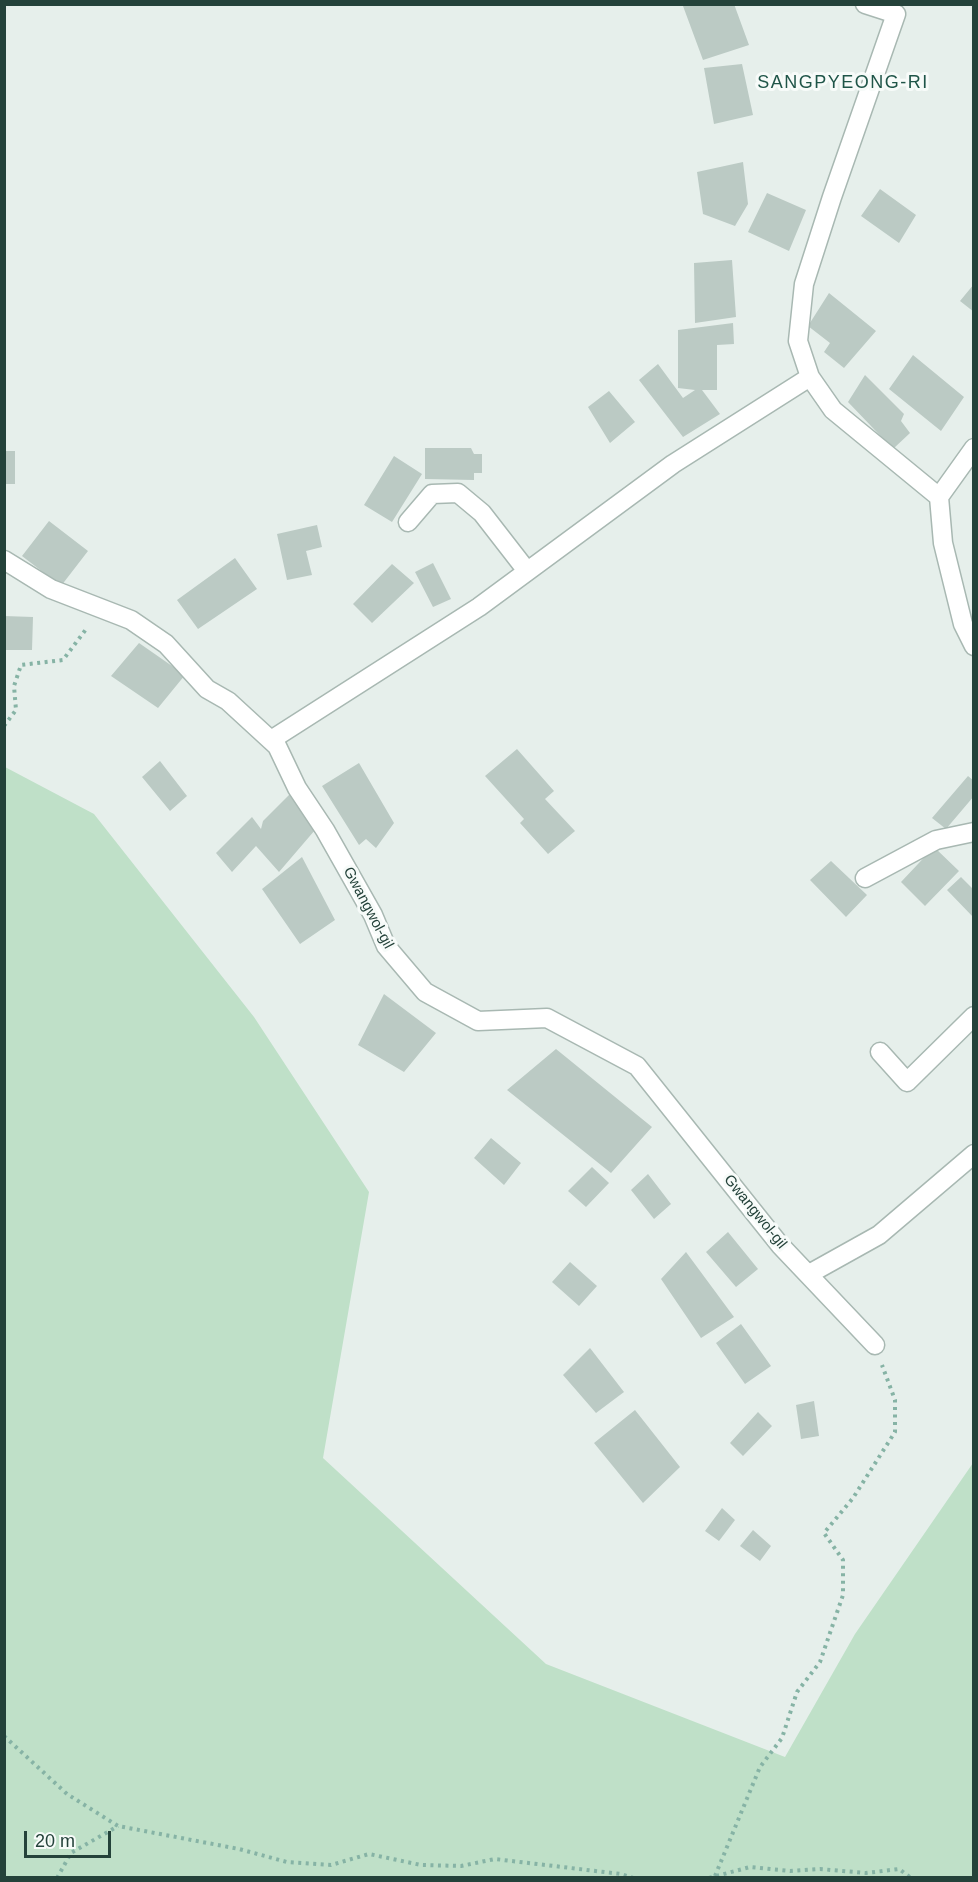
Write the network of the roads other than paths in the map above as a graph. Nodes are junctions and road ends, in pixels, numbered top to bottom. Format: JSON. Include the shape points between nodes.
{"nodes":[{"id":1,"x":865,"y":4,"type":"edge"},
{"id":2,"x":810,"y":378,"type":"junction"},
{"id":3,"x":974,"y":448,"type":"edge"},
{"id":4,"x":939,"y":497,"type":"junction"},
{"id":5,"x":408,"y":522,"type":"dead end"},
{"id":6,"x":4,"y":560,"type":"edge"},
{"id":7,"x":527,"y":571,"type":"junction"},
{"id":8,"x":974,"y":646,"type":"edge"},
{"id":9,"x":271,"y":740,"type":"junction"},
{"id":10,"x":974,"y":832,"type":"edge"},
{"id":11,"x":865,"y":878,"type":"dead end"},
{"id":12,"x":974,"y":1016,"type":"edge"},
{"id":13,"x":879,"y":1052,"type":"dead end"},
{"id":14,"x":974,"y":1154,"type":"edge"},
{"id":15,"x":809,"y":1274,"type":"junction"},
{"id":16,"x":875,"y":1345,"type":"road end"}],
"edges":[{"from":1,"to":2,"type":"street","via":[[896,14],[804,284],[798,341]]},
{"from":2,"to":4,"type":"street","via":[[847,423]]},
{"from":2,"to":7,"type":"street","via":[[673,464]]},
{"from":3,"to":4,"type":"street"},
{"from":4,"to":8,"type":"street","via":[[943,543],[963,624]]},
{"from":5,"to":7,"type":"street","via":[[432,494],[458,493],[482,513]]},
{"from":6,"to":9,"type":"street","name":"Gwangwol-gil","via":[[51,590],[132,620],[166,644],[207,689],[228,700]]},
{"from":7,"to":9,"type":"street","via":[[479,607]]},
{"from":9,"to":15,"type":"street","name":"Gwangwol-gil","via":[[369,906],[386,946],[425,992],[478,1021],[547,1018],[637,1066],[780,1245]]},
{"from":10,"to":11,"type":"street","via":[[936,840]]},
{"from":12,"to":13,"type":"street","via":[[907,1082]]},
{"from":14,"to":15,"type":"street","via":[[879,1234]]},
{"from":15,"to":16,"type":"street","name":"Gwangwol-gil"}]}
